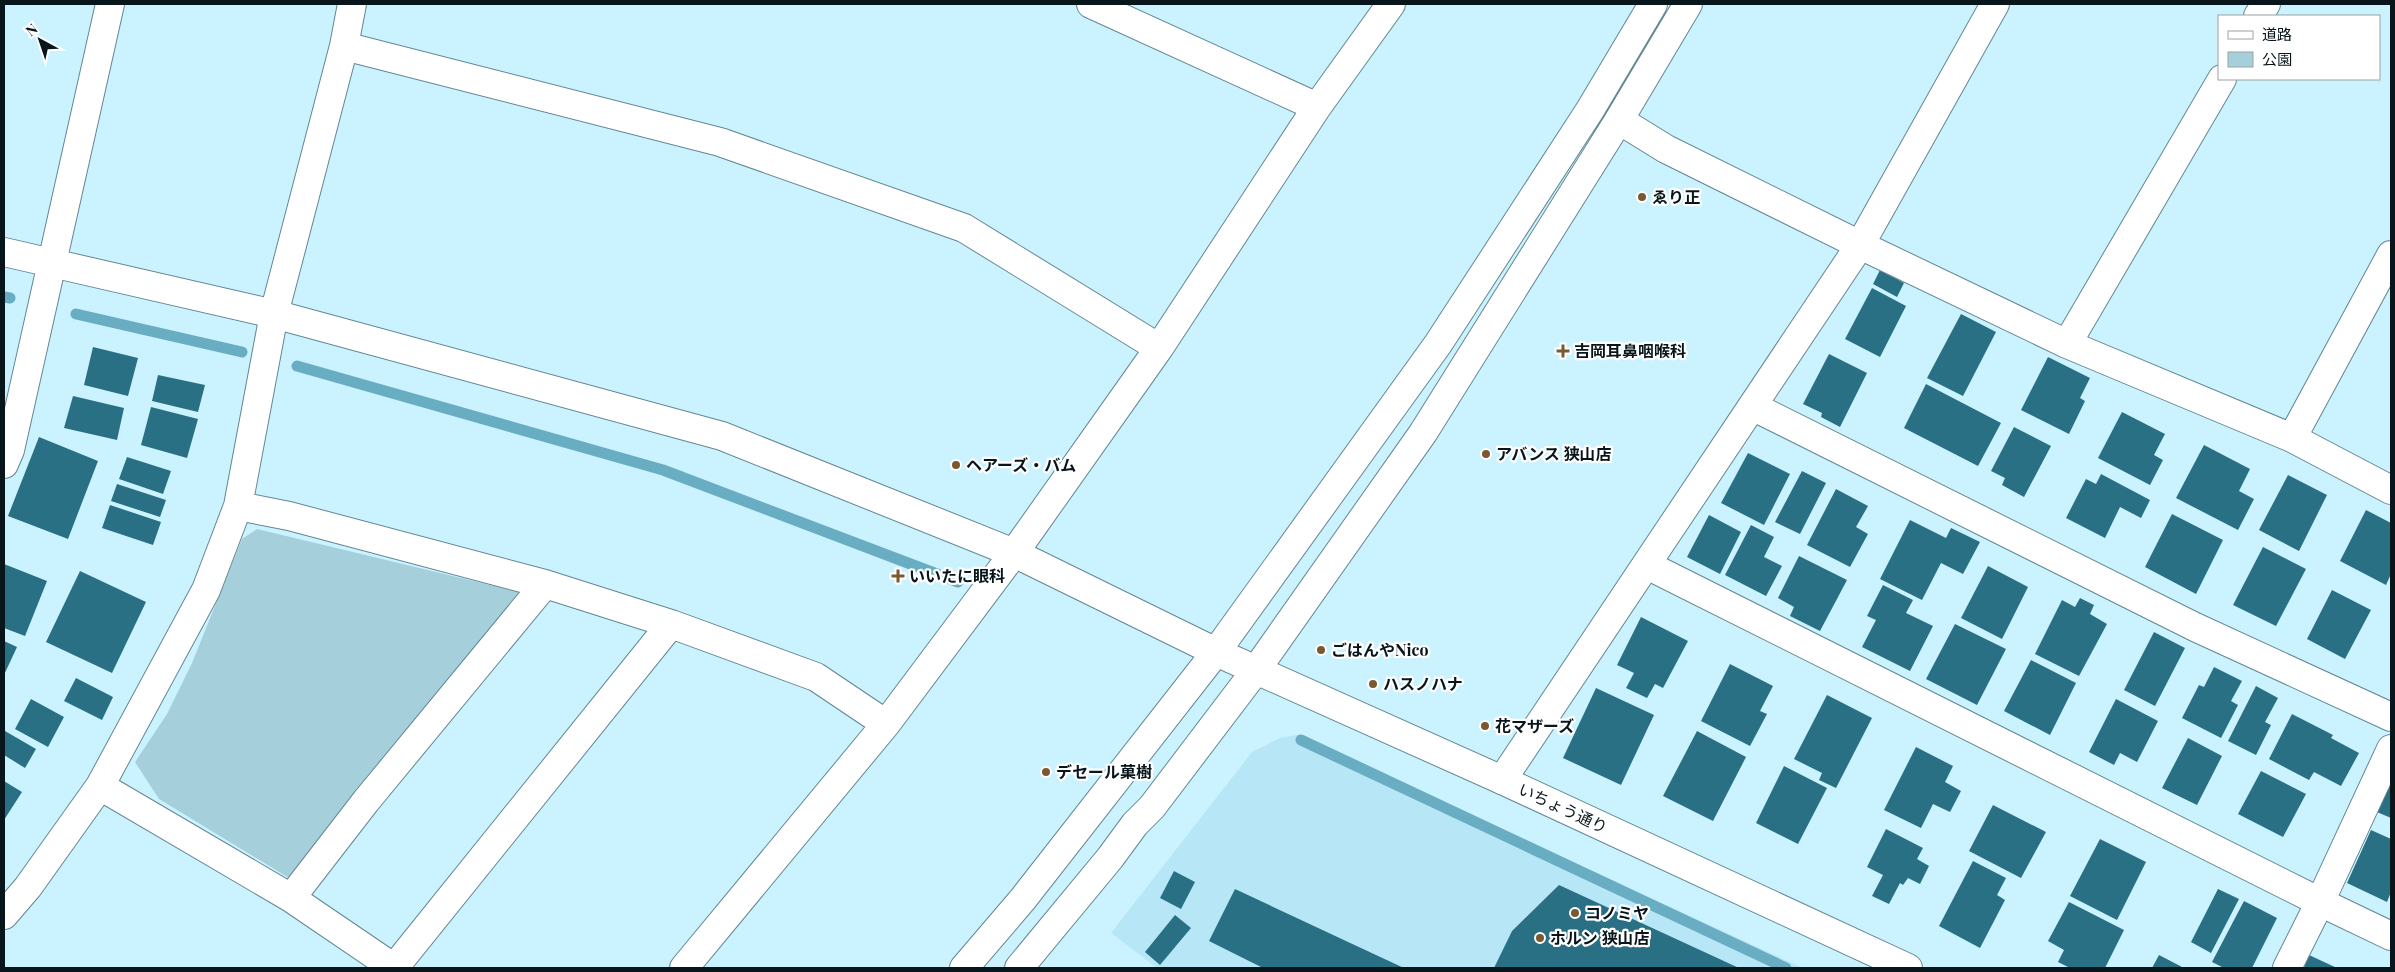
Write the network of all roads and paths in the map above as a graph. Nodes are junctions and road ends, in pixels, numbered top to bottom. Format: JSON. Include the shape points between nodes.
{"nodes":[{"id":1,"x":110,"y":4,"type":"edge"},
{"id":2,"x":352,"y":4,"type":"edge"},
{"id":3,"x":1091,"y":4,"type":"edge"},
{"id":4,"x":1391,"y":4,"type":"edge"},
{"id":5,"x":1653,"y":4,"type":"edge"},
{"id":6,"x":1688,"y":4,"type":"edge"},
{"id":7,"x":1995,"y":4,"type":"edge"},
{"id":8,"x":2266,"y":4,"type":"edge"},
{"id":9,"x":2259,"y":15,"type":"edge"},
{"id":10,"x":344,"y":46,"type":"junction"},
{"id":11,"x":2221,"y":80,"type":"edge"},
{"id":12,"x":1317,"y":107,"type":"junction"},
{"id":13,"x":1619,"y":120,"type":"junction"},
{"id":14,"x":1860,"y":245,"type":"junction"},
{"id":15,"x":4,"y":252,"type":"edge"},
{"id":16,"x":2391,"y":255,"type":"edge"},
{"id":17,"x":53,"y":263,"type":"junction"},
{"id":18,"x":274,"y":314,"type":"junction"},
{"id":19,"x":2067,"y":344,"type":"junction"},
{"id":20,"x":1159,"y":348,"type":"junction"},
{"id":21,"x":1754,"y":407,"type":"junction"},
{"id":22,"x":2292,"y":438,"type":"junction"},
{"id":23,"x":6,"y":454,"type":"edge"},
{"id":24,"x":2391,"y":490,"type":"edge"},
{"id":25,"x":238,"y":506,"type":"junction"},
{"id":26,"x":1014,"y":553,"type":"junction"},
{"id":27,"x":1648,"y":565,"type":"junction"},
{"id":28,"x":545,"y":584,"type":"junction"},
{"id":29,"x":671,"y":624,"type":"junction"},
{"id":30,"x":1216,"y":652,"type":"junction"},
{"id":31,"x":1256,"y":670,"type":"junction"},
{"id":32,"x":2391,"y":717,"type":"edge"},
{"id":33,"x":886,"y":724,"type":"junction"},
{"id":34,"x":2391,"y":749,"type":"edge"},
{"id":35,"x":1502,"y":780,"type":"junction"},
{"id":36,"x":100,"y":786,"type":"junction"},
{"id":37,"x":291,"y":898,"type":"junction"},
{"id":38,"x":2320,"y":902,"type":"junction"},
{"id":39,"x":4,"y":914,"type":"edge"},
{"id":40,"x":2391,"y":936,"type":"edge"},
{"id":41,"x":394,"y":968,"type":"edge"},
{"id":42,"x":684,"y":968,"type":"edge"},
{"id":43,"x":964,"y":968,"type":"edge"},
{"id":44,"x":1019,"y":968,"type":"edge"},
{"id":45,"x":1908,"y":968,"type":"edge"},
{"id":46,"x":2287,"y":968,"type":"edge"}],
"edges":[{"from":1,"to":17,"type":"street"},
{"from":2,"to":10,"type":"street"},
{"from":3,"to":12,"type":"street"},
{"from":4,"to":12,"type":"street"},
{"from":5,"to":30,"type":"street","via":[[1590,110],[1438,344]]},
{"from":6,"to":13,"type":"street"},
{"from":7,"to":14,"type":"street"},
{"from":8,"to":9,"type":"street"},
{"from":10,"to":18,"type":"street"},
{"from":10,"to":20,"type":"street","via":[[720,142],[964,228]]},
{"from":11,"to":19,"type":"street"},
{"from":12,"to":20,"type":"street"},
{"from":13,"to":14,"type":"street","via":[[1666,149]]},
{"from":13,"to":31,"type":"street","via":[[1423,433]]},
{"from":14,"to":19,"type":"street"},
{"from":14,"to":21,"type":"street"},
{"from":15,"to":17,"type":"street","name":"いちょう通り"},
{"from":16,"to":22,"type":"street"},
{"from":17,"to":18,"type":"street","name":"いちょう通り"},
{"from":17,"to":23,"type":"street"},
{"from":18,"to":25,"type":"street"},
{"from":18,"to":26,"type":"street","name":"いちょう通り","via":[[722,436]]},
{"from":19,"to":22,"type":"street"},
{"from":20,"to":26,"type":"street"},
{"from":21,"to":27,"type":"street"},
{"from":21,"to":32,"type":"street","via":[[2195,627]]},
{"from":22,"to":24,"type":"street"},
{"from":25,"to":28,"type":"street","via":[[289,516]]},
{"from":25,"to":36,"type":"street","via":[[206,590]]},
{"from":26,"to":30,"type":"street","name":"いちょう通り"},
{"from":26,"to":33,"type":"street"},
{"from":27,"to":35,"type":"street"},
{"from":27,"to":38,"type":"street"},
{"from":28,"to":29,"type":"street"},
{"from":28,"to":37,"type":"street","via":[[366,801]]},
{"from":29,"to":33,"type":"street","via":[[816,677]]},
{"from":29,"to":41,"type":"street"},
{"from":30,"to":31,"type":"street","name":"いちょう通り"},
{"from":30,"to":43,"type":"street","via":[[1023,899]]},
{"from":31,"to":35,"type":"street","name":"いちょう通り"},
{"from":31,"to":44,"type":"street","via":[[1152,808],[1135,824]]},
{"from":33,"to":42,"type":"street"},
{"from":34,"to":38,"type":"street"},
{"from":35,"to":45,"type":"street","name":"いちょう通り"},
{"from":36,"to":37,"type":"street"},
{"from":36,"to":39,"type":"street","via":[[28,887]]},
{"from":37,"to":41,"type":"street"},
{"from":38,"to":40,"type":"street"},
{"from":38,"to":46,"type":"street"}]}
